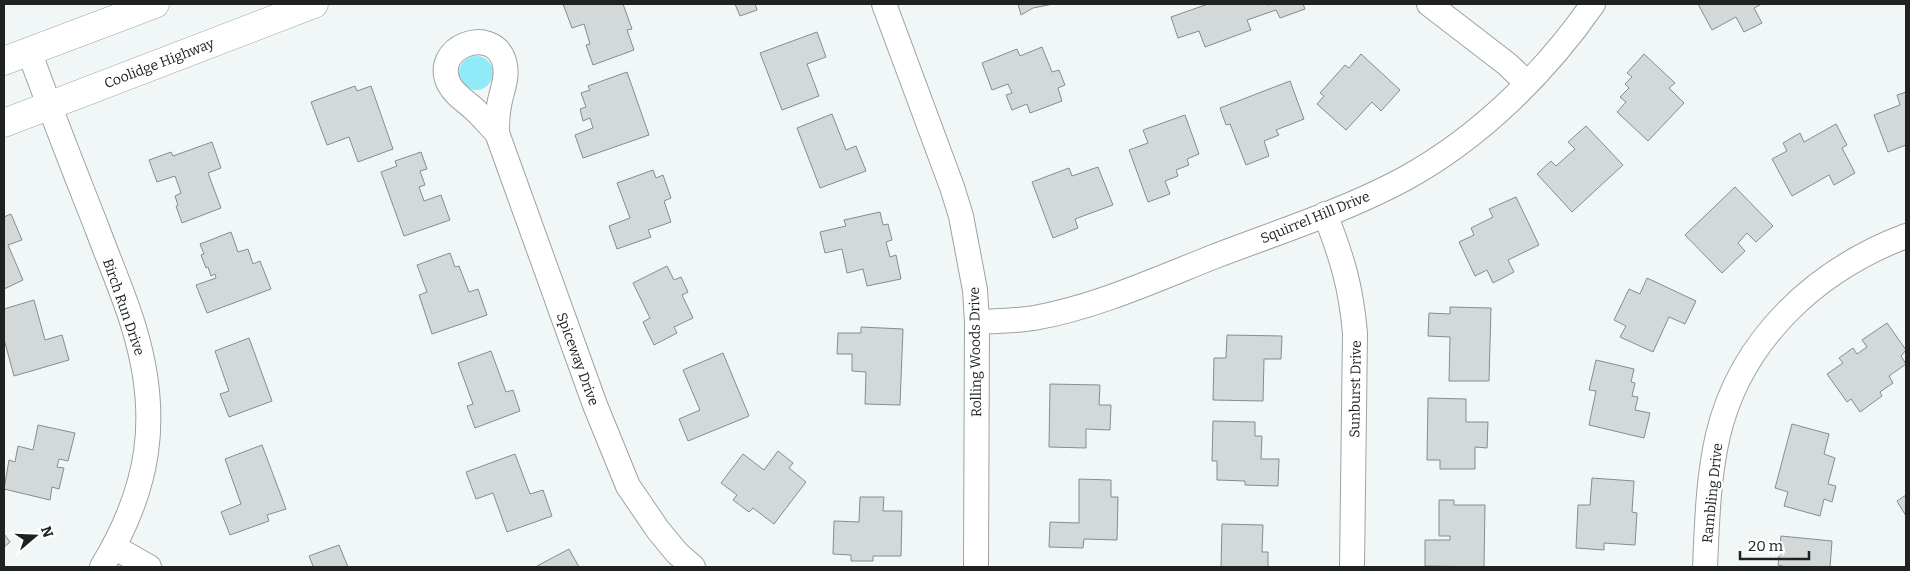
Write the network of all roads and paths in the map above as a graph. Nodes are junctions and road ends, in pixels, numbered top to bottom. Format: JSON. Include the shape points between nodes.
{"nodes":[{"id":1,"x":155,"y":4,"type":"edge"},
{"id":2,"x":314,"y":4,"type":"edge"},
{"id":3,"x":884,"y":4,"type":"edge"},
{"id":4,"x":889,"y":4,"type":"edge"},
{"id":5,"x":1429,"y":4,"type":"edge"},
{"id":6,"x":1593,"y":4,"type":"edge"},
{"id":7,"x":894,"y":30,"type":"junction"},
{"id":8,"x":29,"y":51,"type":"junction"},
{"id":9,"x":4,"y":61,"type":"edge"},
{"id":10,"x":1527,"y":83,"type":"junction"},
{"id":11,"x":49,"y":105,"type":"junction"},
{"id":12,"x":4,"y":123,"type":"edge"},
{"id":13,"x":497,"y":133,"type":"dead end"},
{"id":14,"x":1325,"y":214,"type":"junction"},
{"id":15,"x":1906,"y":236,"type":"edge"},
{"id":16,"x":977,"y":322,"type":"junction"},
{"id":17,"x":108,"y":557,"type":"edge"},
{"id":18,"x":149,"y":567,"type":"edge"},
{"id":19,"x":693,"y":567,"type":"edge"},
{"id":20,"x":976,"y":567,"type":"edge"},
{"id":21,"x":1352,"y":567,"type":"edge"},
{"id":22,"x":1705,"y":567,"type":"edge"}],
"edges":[{"from":1,"to":8,"type":"main road"},
{"from":2,"to":11,"type":"main road","name":"Coolidge Highway"},
{"from":3,"to":7,"type":"street","name":"Rolling Woods Drive"},
{"from":4,"to":7,"type":"street","name":"Rolling Woods Drive"},
{"from":5,"to":10,"type":"street"},
{"from":6,"to":10,"type":"street","name":"Squirrel Hill Drive"},
{"from":7,"to":16,"type":"street","name":"Rolling Woods Drive","via":[[961,216],[975,290]]},
{"from":8,"to":9,"type":"main road"},
{"from":8,"to":11,"type":"street","name":"Birch Run Drive"},
{"from":10,"to":14,"type":"street","name":"Squirrel Hill Drive","via":[[1439,157],[1374,194]]},
{"from":11,"to":12,"type":"main road","name":"Coolidge Highway"},
{"from":11,"to":17,"type":"street","name":"Birch Run Drive","via":[[134,327],[147,385],[147,451],[131,511]]},
{"from":13,"to":19,"type":"street","name":"Spiceway Drive","via":[[594,405],[628,486],[658,530]]},
{"from":14,"to":16,"type":"street","name":"Squirrel Hill Drive","via":[[1082,306],[1032,318]]},
{"from":14,"to":21,"type":"street","name":"Sunburst Drive","via":[[1346,270],[1355,333]]},
{"from":15,"to":22,"type":"street","name":"Rambling Drive","via":[[1878,247],[1808,292],[1765,336],[1749,360],[1732,394],[1718,434],[1709,494]]},
{"from":16,"to":20,"type":"street","name":"Rolling Woods Drive"},
{"from":17,"to":18,"type":"street"}]}
